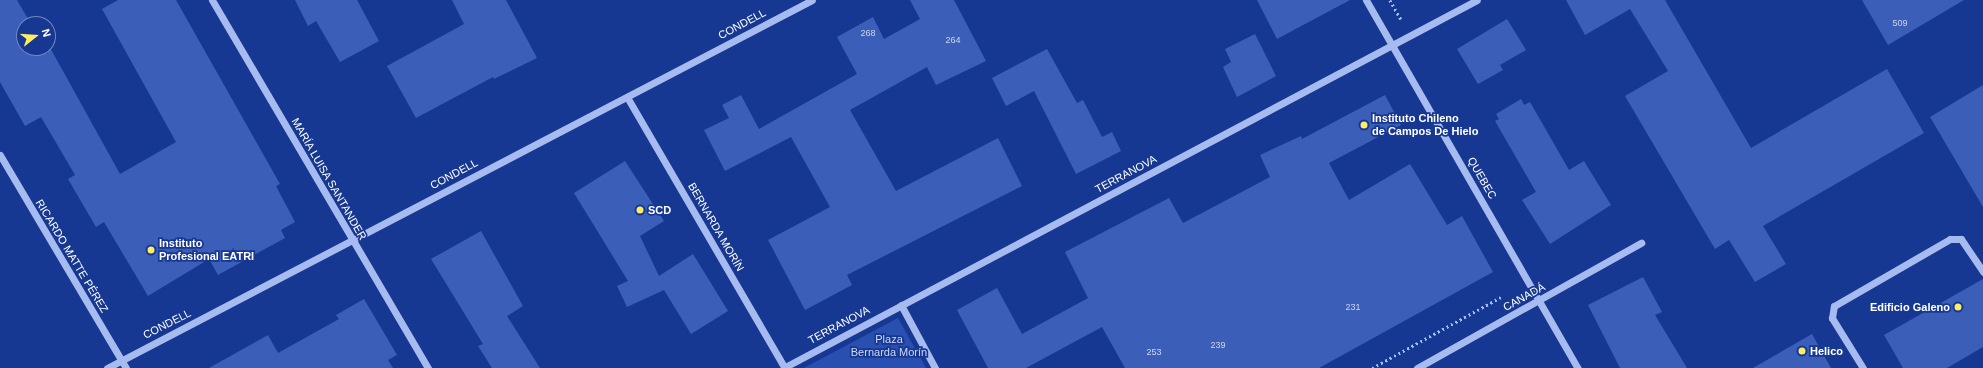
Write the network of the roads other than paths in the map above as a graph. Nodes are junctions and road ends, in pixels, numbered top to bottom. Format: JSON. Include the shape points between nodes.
{"nodes":[{"id":1,"x":212,"y":0,"type":"edge"},
{"id":2,"x":812,"y":0,"type":"edge"},
{"id":3,"x":1366,"y":0,"type":"edge"},
{"id":4,"x":1477,"y":0,"type":"edge"},
{"id":5,"x":1393,"y":45,"type":"junction"},
{"id":6,"x":627,"y":97,"type":"junction"},
{"id":7,"x":0,"y":155,"type":"edge"},
{"id":8,"x":352,"y":240,"type":"junction"},
{"id":9,"x":1641,"y":243,"type":"dead end"},
{"id":10,"x":1983,"y":272,"type":"edge"},
{"id":11,"x":1540,"y":301,"type":"junction"},
{"id":12,"x":901,"y":306,"type":"junction"},
{"id":13,"x":121,"y":360,"type":"junction"},
{"id":14,"x":785,"y":367,"type":"edge"},
{"id":15,"x":107,"y":368,"type":"edge"},
{"id":16,"x":126,"y":368,"type":"edge"},
{"id":17,"x":428,"y":368,"type":"edge"},
{"id":18,"x":936,"y":368,"type":"edge"},
{"id":19,"x":1417,"y":368,"type":"edge"},
{"id":20,"x":1578,"y":368,"type":"edge"},
{"id":21,"x":1863,"y":368,"type":"edge"}],
"edges":[{"from":1,"to":8,"type":"street","name":"MARÍA LUISA SANTANDER"},
{"from":2,"to":6,"type":"street","name":"CONDELL"},
{"from":3,"to":5,"type":"street","name":"QUEBEC"},
{"from":4,"to":5,"type":"street","name":"TERRANOVA"},
{"from":5,"to":11,"type":"street","name":"QUEBEC"},
{"from":5,"to":12,"type":"street","name":"TERRANOVA"},
{"from":6,"to":8,"type":"street","name":"CONDELL"},
{"from":6,"to":14,"type":"street","name":"BERNARDA MORÍN"},
{"from":7,"to":13,"type":"street","name":"RICARDO MATTE PÉREZ"},
{"from":8,"to":13,"type":"street","name":"CONDELL"},
{"from":8,"to":17,"type":"street","name":"MARÍA LUISA SANTANDER"},
{"from":9,"to":11,"type":"street","name":"CANADÁ"},
{"from":10,"to":21,"type":"street","via":[[1961,239],[1950,239],[1834,306],[1832,318]]},
{"from":11,"to":19,"type":"street","name":"CANADÁ"},
{"from":11,"to":20,"type":"street","name":"QUEBEC"},
{"from":12,"to":14,"type":"street","name":"TERRANOVA"},
{"from":12,"to":18,"type":"street"},
{"from":13,"to":15,"type":"street","name":"CONDELL"},
{"from":13,"to":16,"type":"street","name":"RICARDO MATTE PÉREZ"}]}
